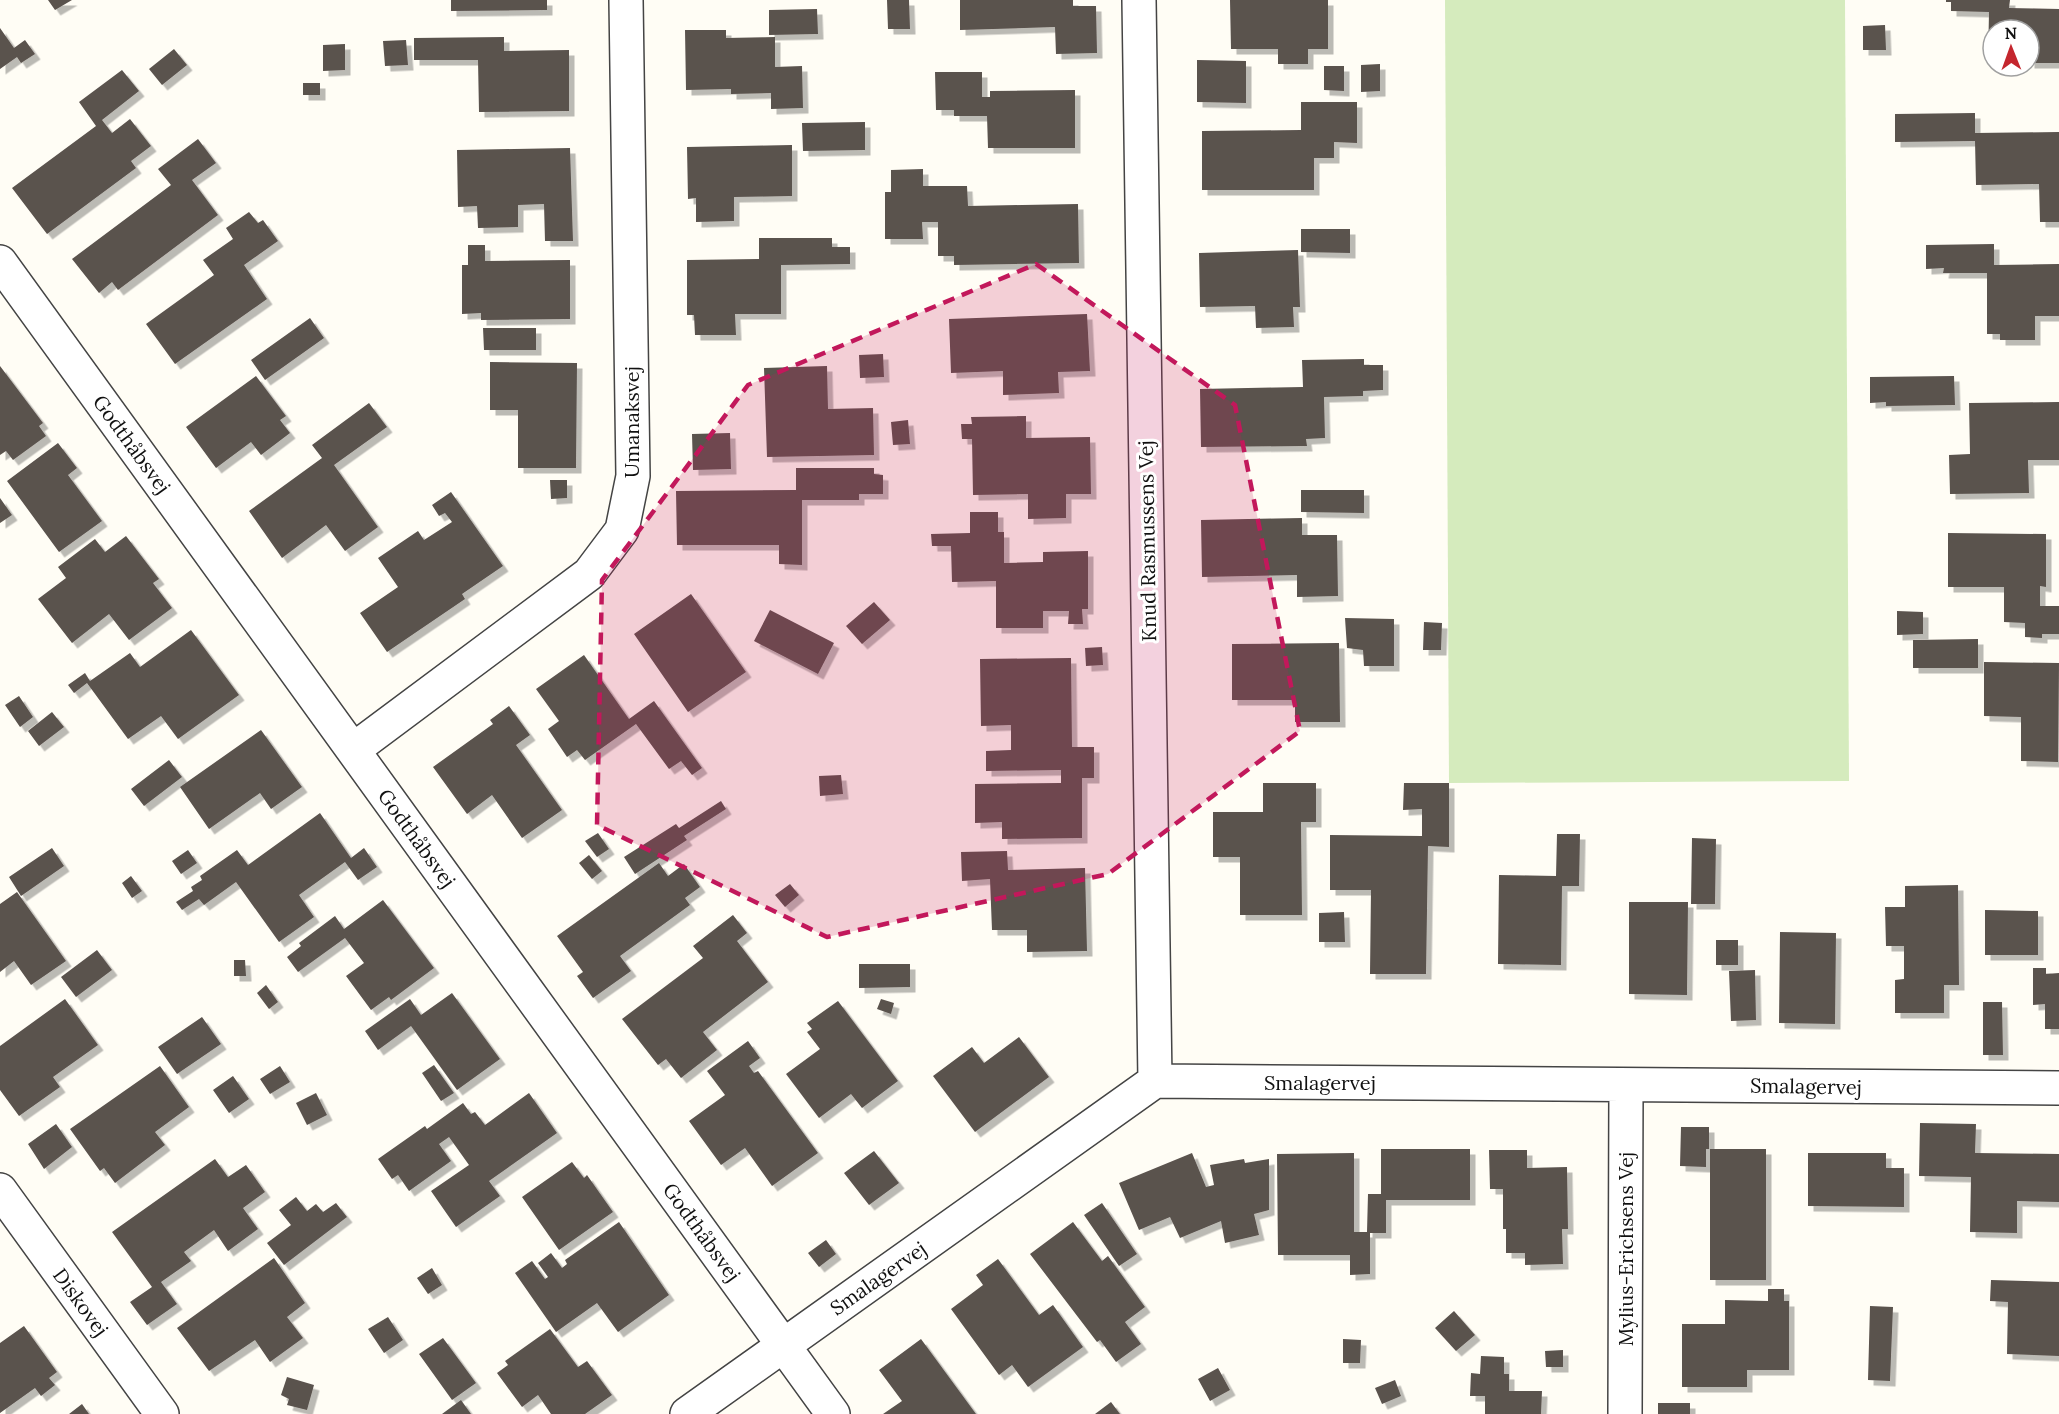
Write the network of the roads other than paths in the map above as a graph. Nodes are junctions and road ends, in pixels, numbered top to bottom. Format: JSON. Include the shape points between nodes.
{"nodes":[{"id":1,"x":626,"y":0,"type":"edge"},
{"id":2,"x":1138,"y":0,"type":"edge"},
{"id":3,"x":0,"y":262,"type":"edge"},
{"id":4,"x":353,"y":750,"type":"junction"},
{"id":5,"x":1155,"y":1081,"type":"junction"},
{"id":6,"x":1626,"y":1085,"type":"junction"},
{"id":7,"x":2059,"y":1088,"type":"edge"},
{"id":8,"x":0,"y":1190,"type":"edge"},
{"id":9,"x":784,"y":1345,"type":"junction"},
{"id":10,"x":162,"y":1414,"type":"edge"},
{"id":11,"x":687,"y":1414,"type":"edge"},
{"id":12,"x":833,"y":1414,"type":"edge"},
{"id":13,"x":1625,"y":1414,"type":"edge"}],
"edges":[{"from":1,"to":4,"type":"street","name":"Umanaksvej","via":[[633,476],[622,530],[589,574]]},
{"from":2,"to":5,"type":"street","name":"Knud Rasmussens Vej"},
{"from":3,"to":4,"type":"street","name":"Godthåbsvej"},
{"from":4,"to":9,"type":"street","name":"Godthåbsvej"},
{"from":5,"to":6,"type":"street","name":"Smalagervej"},
{"from":5,"to":9,"type":"street","name":"Smalagervej"},
{"from":6,"to":7,"type":"street","name":"Smalagervej"},
{"from":6,"to":13,"type":"street","name":"Mylius-Erichsens Vej"},
{"from":8,"to":10,"type":"street","name":"Diskovej"},
{"from":9,"to":11,"type":"street","name":"Smalagervej"},
{"from":9,"to":12,"type":"street","name":"Godthåbsvej"}]}
